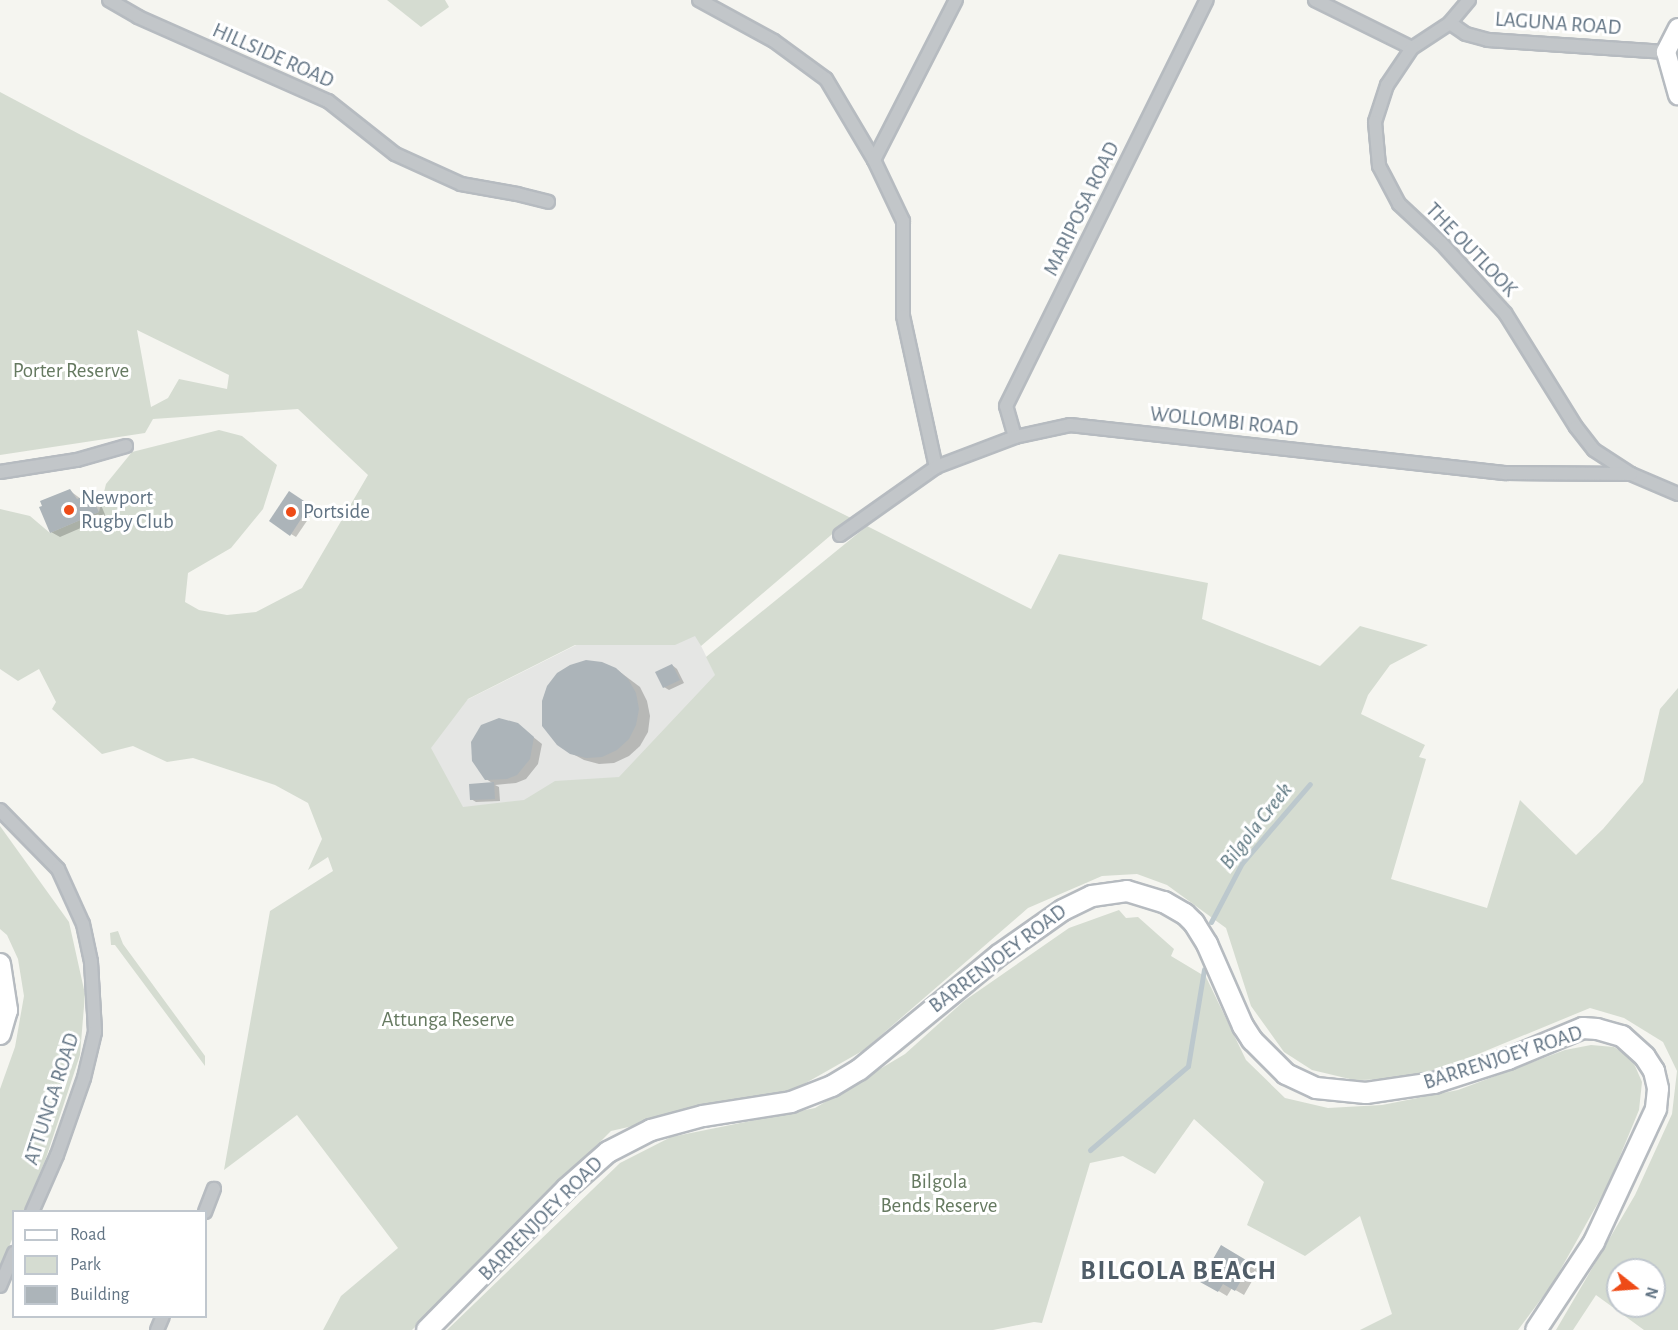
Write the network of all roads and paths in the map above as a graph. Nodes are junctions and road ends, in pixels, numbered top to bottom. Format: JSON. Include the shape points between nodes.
{"nodes":[{"id":1,"x":109,"y":0,"type":"edge"},
{"id":2,"x":699,"y":0,"type":"edge"},
{"id":3,"x":956,"y":0,"type":"edge"},
{"id":4,"x":1207,"y":0,"type":"edge"},
{"id":5,"x":1315,"y":0,"type":"edge"},
{"id":6,"x":1469,"y":0,"type":"edge"},
{"id":7,"x":1450,"y":23,"type":"junction"},
{"id":8,"x":1678,"y":28,"type":"edge"},
{"id":9,"x":1412,"y":48,"type":"junction"},
{"id":10,"x":1666,"y":52,"type":"junction"},
{"id":11,"x":1678,"y":95,"type":"edge"},
{"id":12,"x":874,"y":160,"type":"junction"},
{"id":13,"x":548,"y":202,"type":"dead end"},
{"id":14,"x":1015,"y":437,"type":"junction"},
{"id":15,"x":126,"y":446,"type":"dead end"},
{"id":16,"x":936,"y":467,"type":"junction"},
{"id":17,"x":0,"y":472,"type":"edge"},
{"id":18,"x":1631,"y":474,"type":"junction"},
{"id":19,"x":1678,"y":494,"type":"edge"},
{"id":20,"x":840,"y":535,"type":"dead end"},
{"id":21,"x":0,"y":810,"type":"edge"},
{"id":22,"x":0,"y":964,"type":"edge"},
{"id":23,"x":0,"y":1034,"type":"edge"},
{"id":24,"x":214,"y":1190,"type":"dead end"},
{"id":25,"x":33,"y":1210,"type":"edge"},
{"id":26,"x":207,"y":1210,"type":"edge"},
{"id":27,"x":12,"y":1258,"type":"edge"},
{"id":28,"x":0,"y":1286,"type":"edge"},
{"id":29,"x":427,"y":1330,"type":"edge"},
{"id":30,"x":1536,"y":1330,"type":"edge"}],
"edges":[{"from":1,"to":13,"type":"street","name":"HILLSIDE ROAD","via":[[138,17],[328,101],[395,154],[460,184]]},
{"from":2,"to":12,"type":"street","via":[[774,41],[826,79]]},
{"from":3,"to":12,"type":"street"},
{"from":4,"to":14,"type":"street","name":"MARIPOSA ROAD","via":[[1006,406]]},
{"from":5,"to":9,"type":"street"},
{"from":6,"to":7,"type":"street","name":"THE OUTLOOK"},
{"from":7,"to":9,"type":"street","name":"THE OUTLOOK"},
{"from":7,"to":10,"type":"street","name":"LAGUNA ROAD","via":[[1466,34],[1488,40]]},
{"from":8,"to":10,"type":"street"},
{"from":9,"to":18,"type":"street","name":"THE OUTLOOK","via":[[1387,85],[1375,122],[1378,166],[1399,204],[1505,313],[1594,450]]},
{"from":10,"to":11,"type":"street"},
{"from":12,"to":16,"type":"street","via":[[903,221],[903,316]]},
{"from":14,"to":16,"type":"street","name":"WOLLOMBI ROAD"},
{"from":14,"to":18,"type":"street","name":"WOLLOMBI ROAD","via":[[1070,425],[1506,473]]},
{"from":15,"to":17,"type":"street","via":[[77,460]]},
{"from":16,"to":20,"type":"street","name":"WOLLOMBI ROAD"},
{"from":18,"to":19,"type":"street","name":"THE OUTLOOK"},
{"from":21,"to":25,"type":"street","name":"ATTUNGA ROAD","via":[[58,870],[83,924],[91,962],[95,1032],[84,1078]]},
{"from":22,"to":23,"type":"main road","via":[[7,1010]]},
{"from":24,"to":26,"type":"street"},
{"from":27,"to":28,"type":"street"},
{"from":29,"to":30,"type":"main road","name":"BARRENJOEY ROAD","via":[[566,1189],[608,1152],[651,1130],[703,1116],[791,1102],[832,1086],[859,1070],[999,955],[1063,910],[1092,896],[1127,891],[1164,902],[1190,919],[1207,944],[1252,1040],[1286,1074],[1316,1088],[1366,1093],[1434,1083],[1508,1059],[1583,1028],[1622,1036],[1645,1057],[1659,1089],[1653,1118],[1594,1242]]}]}
